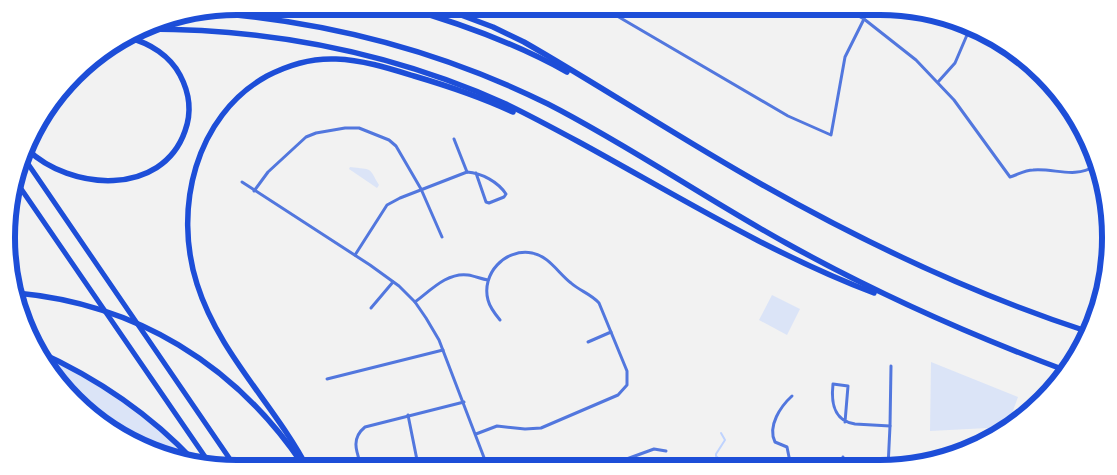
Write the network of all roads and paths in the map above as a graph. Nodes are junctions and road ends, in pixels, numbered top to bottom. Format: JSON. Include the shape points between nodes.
{"nodes":[{"id":1,"x":234,"y":15,"type":"edge"},
{"id":2,"x":428,"y":15,"type":"edge"},
{"id":3,"x":461,"y":15,"type":"edge"},
{"id":4,"x":615,"y":15,"type":"edge"},
{"id":5,"x":856,"y":15,"type":"edge"},
{"id":6,"x":864,"y":19,"type":"junction"},
{"id":7,"x":161,"y":29,"type":"edge"},
{"id":8,"x":968,"y":33,"type":"edge"},
{"id":9,"x":135,"y":40,"type":"edge"},
{"id":10,"x":938,"y":82,"type":"junction"},
{"id":11,"x":611,"y":96,"type":"junction"},
{"id":12,"x":454,"y":140,"type":"dead end"},
{"id":13,"x":581,"y":143,"type":"junction"},
{"id":14,"x":32,"y":153,"type":"edge"},
{"id":15,"x":28,"y":164,"type":"edge"},
{"id":16,"x":1091,"y":169,"type":"edge"},
{"id":17,"x":467,"y":172,"type":"junction"},
{"id":18,"x":476,"y":173,"type":"junction"},
{"id":19,"x":242,"y":182,"type":"dead end"},
{"id":20,"x":21,"y":188,"type":"edge"},
{"id":21,"x":421,"y":190,"type":"junction"},
{"id":22,"x":254,"y":191,"type":"junction"},
{"id":23,"x":442,"y":237,"type":"dead end"},
{"id":24,"x":355,"y":255,"type":"junction"},
{"id":25,"x":488,"y":280,"type":"junction"},
{"id":26,"x":393,"y":282,"type":"junction"},
{"id":27,"x":23,"y":294,"type":"edge"},
{"id":28,"x":415,"y":302,"type":"junction"},
{"id":29,"x":372,"y":308,"type":"dead end"},
{"id":30,"x":913,"y":308,"type":"junction"},
{"id":31,"x":500,"y":320,"type":"dead end"},
{"id":32,"x":1082,"y":329,"type":"edge"},
{"id":33,"x":611,"y":332,"type":"junction"},
{"id":34,"x":588,"y":342,"type":"dead end"},
{"id":35,"x":443,"y":350,"type":"junction"},
{"id":36,"x":50,"y":357,"type":"edge"},
{"id":37,"x":891,"y":366,"type":"dead end"},
{"id":38,"x":1059,"y":369,"type":"edge"},
{"id":39,"x":328,"y":379,"type":"dead end"},
{"id":40,"x":792,"y":396,"type":"dead end"},
{"id":41,"x":464,"y":402,"type":"junction"},
{"id":42,"x":408,"y":415,"type":"junction"},
{"id":43,"x":845,"y":422,"type":"junction"},
{"id":44,"x":890,"y":426,"type":"junction"},
{"id":45,"x":476,"y":434,"type":"junction"},
{"id":46,"x":666,"y":451,"type":"dead end"},
{"id":47,"x":186,"y":454,"type":"edge"},
{"id":48,"x":843,"y":457,"type":"dead end"},
{"id":49,"x":206,"y":458,"type":"edge"},
{"id":50,"x":230,"y":460,"type":"edge"},
{"id":51,"x":300,"y":460,"type":"edge"},
{"id":52,"x":302,"y":460,"type":"edge"},
{"id":53,"x":360,"y":460,"type":"edge"},
{"id":54,"x":417,"y":460,"type":"edge"},
{"id":55,"x":485,"y":460,"type":"edge"},
{"id":56,"x":624,"y":460,"type":"edge"},
{"id":57,"x":790,"y":460,"type":"edge"},
{"id":58,"x":843,"y":460,"type":"edge"},
{"id":59,"x":888,"y":460,"type":"edge"}],
"edges":[{"from":1,"to":30,"type":"highway","via":[[335,30],[401,46],[477,72],[582,123],[785,242]]},
{"from":2,"to":11,"type":"highway","via":[[489,36],[564,70]]},
{"from":3,"to":11,"type":"highway","via":[[524,42]]},
{"from":4,"to":6,"type":"street","via":[[783,114],[831,135],[845,57]]},
{"from":5,"to":6,"type":"street"},
{"from":6,"to":10,"type":"street"},
{"from":7,"to":13,"type":"highway","via":[[258,35],[362,54],[471,89]]},
{"from":8,"to":10,"type":"street","via":[[954,63]]},
{"from":9,"to":14,"type":"highway","via":[[148,45],[170,61],[187,92],[189,114],[186,127],[170,158],[139,176],[98,181],[61,171]]},
{"from":10,"to":16,"type":"street","via":[[1010,177],[1031,170],[1072,173]]},
{"from":11,"to":32,"type":"highway","via":[[760,184],[852,233],[984,293]]},
{"from":12,"to":17,"type":"street"},
{"from":13,"to":30,"type":"highway","via":[[779,251]]},
{"from":13,"to":52,"type":"highway","via":[[469,94],[352,60],[335,59],[289,66],[260,80],[227,108],[209,134],[194,174],[188,219],[193,268],[213,323]]},
{"from":15,"to":50,"type":"main road"},
{"from":17,"to":18,"type":"street"},
{"from":17,"to":21,"type":"street"},
{"from":18,"to":18,"type":"street","via":[[499,186],[506,194],[504,198],[486,202]]},
{"from":19,"to":22,"type":"street"},
{"from":20,"to":49,"type":"main road"},
{"from":21,"to":22,"type":"street","via":[[391,141],[349,127],[302,139],[268,172]]},
{"from":21,"to":23,"type":"street"},
{"from":21,"to":24,"type":"street","via":[[387,205]]},
{"from":22,"to":24,"type":"street"},
{"from":24,"to":26,"type":"street"},
{"from":25,"to":28,"type":"street","via":[[468,275],[451,278]]},
{"from":25,"to":31,"type":"street","via":[[489,303]]},
{"from":25,"to":33,"type":"street","via":[[496,266],[507,257],[525,252],[537,254],[553,264],[571,284],[596,299]]},
{"from":26,"to":28,"type":"street"},
{"from":26,"to":29,"type":"street"},
{"from":27,"to":51,"type":"highway","via":[[105,311],[180,345],[218,371],[256,406]]},
{"from":28,"to":35,"type":"street"},
{"from":30,"to":38,"type":"highway"},
{"from":33,"to":34,"type":"street"},
{"from":33,"to":45,"type":"street","via":[[627,370],[627,385],[622,392],[541,428],[498,426]]},
{"from":35,"to":39,"type":"street"},
{"from":35,"to":41,"type":"street"},
{"from":36,"to":47,"type":"highway","via":[[114,392],[161,428]]},
{"from":37,"to":44,"type":"street"},
{"from":40,"to":57,"type":"street","via":[[777,416],[772,434],[774,442],[787,447]]},
{"from":41,"to":42,"type":"street"},
{"from":41,"to":45,"type":"street"},
{"from":42,"to":53,"type":"street","via":[[361,430],[355,445]]},
{"from":42,"to":54,"type":"street"},
{"from":43,"to":43,"type":"street","via":[[848,386],[833,384],[833,407]]},
{"from":43,"to":44,"type":"street"},
{"from":44,"to":59,"type":"street"},
{"from":45,"to":55,"type":"street"},
{"from":46,"to":56,"type":"street","via":[[654,449]]},
{"from":48,"to":58,"type":"street"}]}
